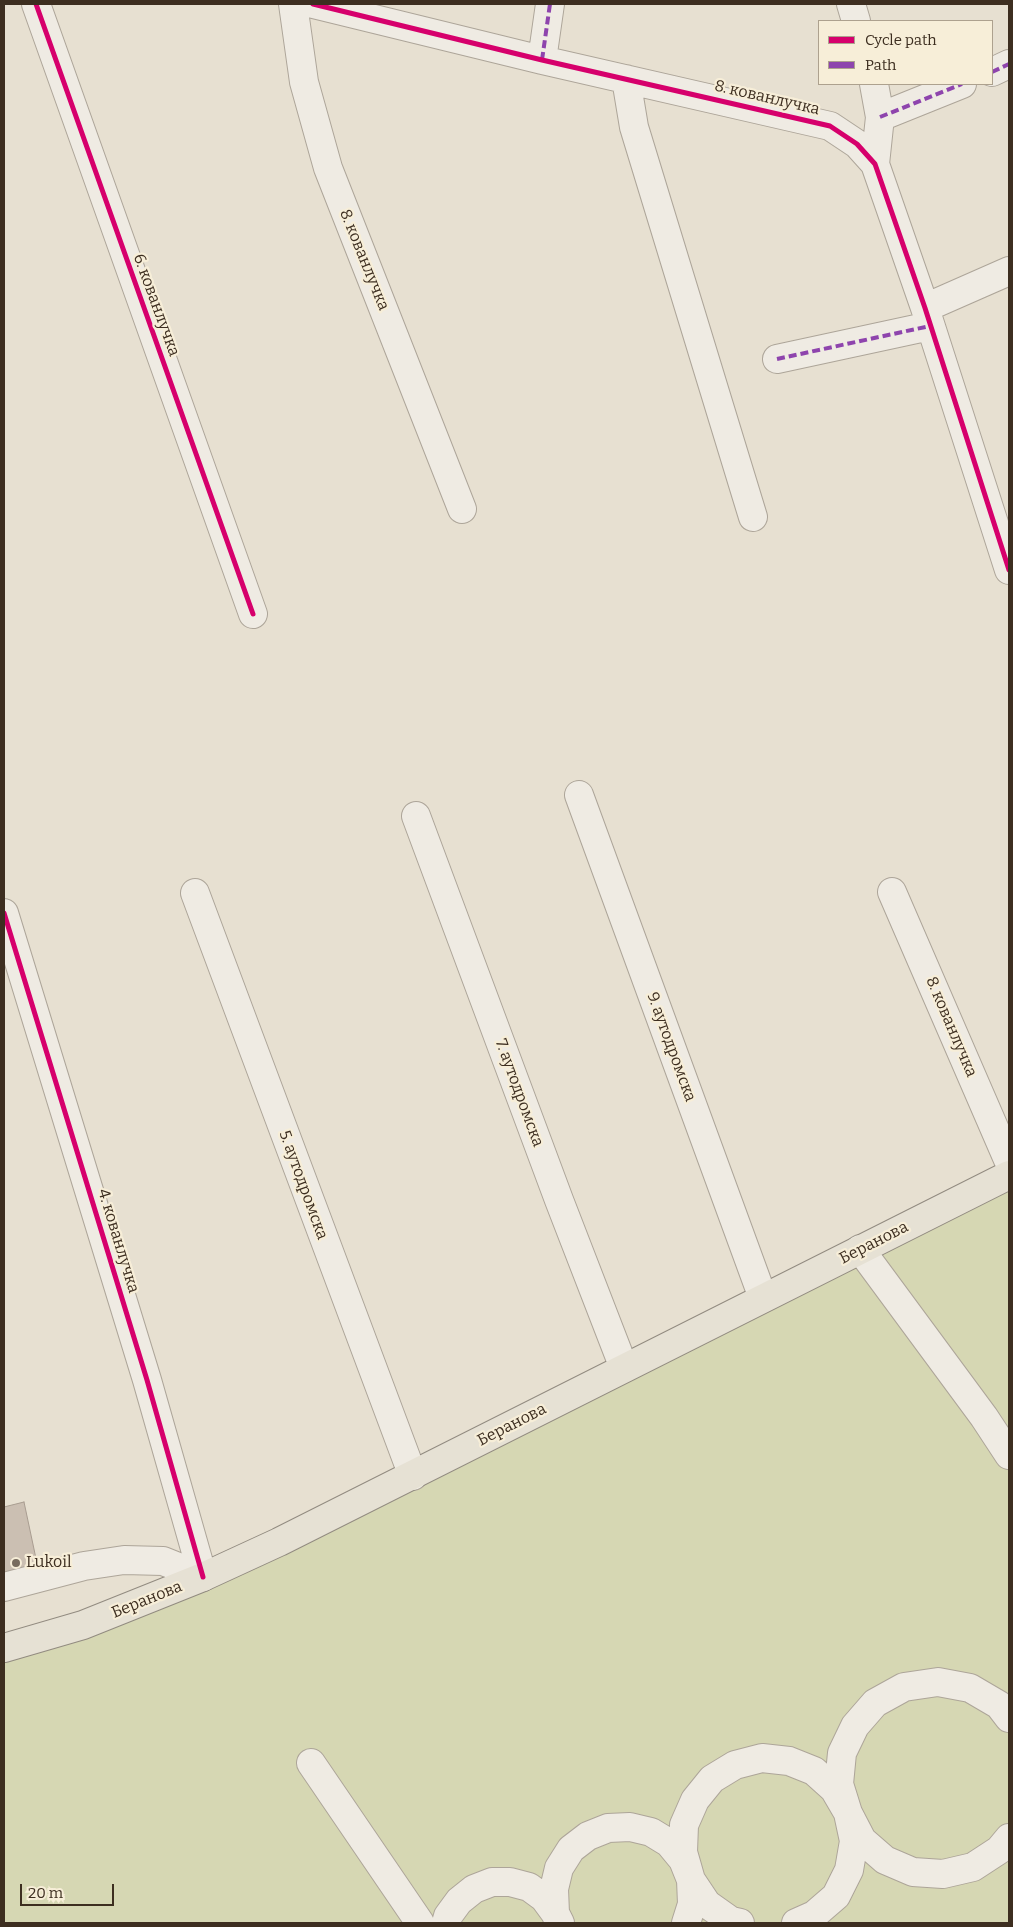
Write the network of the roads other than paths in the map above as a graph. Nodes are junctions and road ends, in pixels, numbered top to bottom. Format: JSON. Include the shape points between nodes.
{"nodes":[{"id":1,"x":36,"y":4,"type":"edge"},
{"id":2,"x":293,"y":4,"type":"edge"},
{"id":3,"x":313,"y":4,"type":"edge"},
{"id":4,"x":550,"y":4,"type":"edge"},
{"id":5,"x":851,"y":4,"type":"edge"},
{"id":6,"x":856,"y":20,"type":"edge"},
{"id":7,"x":542,"y":60,"type":"junction"},
{"id":8,"x":1009,"y":64,"type":"edge"},
{"id":9,"x":993,"y":72,"type":"edge"},
{"id":10,"x":626,"y":79,"type":"junction"},
{"id":11,"x":874,"y":85,"type":"edge"},
{"id":12,"x":960,"y":85,"type":"edge"},
{"id":13,"x":880,"y":117,"type":"junction"},
{"id":14,"x":874,"y":164,"type":"junction"},
{"id":15,"x":1009,"y":271,"type":"edge"},
{"id":16,"x":927,"y":317,"type":"junction"},
{"id":17,"x":777,"y":360,"type":"dead end"},
{"id":18,"x":462,"y":509,"type":"dead end"},
{"id":19,"x":1000,"y":512,"type":"edge"},
{"id":20,"x":753,"y":517,"type":"dead end"},
{"id":21,"x":1009,"y":570,"type":"edge"},
{"id":22,"x":253,"y":614,"type":"dead end"},
{"id":23,"x":579,"y":794,"type":"dead end"},
{"id":24,"x":416,"y":816,"type":"dead end"},
{"id":25,"x":892,"y":892,"type":"dead end"},
{"id":26,"x":195,"y":893,"type":"dead end"},
{"id":27,"x":4,"y":913,"type":"edge"},
{"id":28,"x":1009,"y":1162,"type":"edge"},
{"id":29,"x":1009,"y":1175,"type":"edge"},
{"id":30,"x":860,"y":1249,"type":"junction"},
{"id":31,"x":763,"y":1298,"type":"junction"},
{"id":32,"x":624,"y":1368,"type":"junction"},
{"id":33,"x":1009,"y":1455,"type":"edge"},
{"id":34,"x":413,"y":1476,"type":"junction"},
{"id":35,"x":204,"y":1576,"type":"junction"},
{"id":36,"x":4,"y":1587,"type":"edge"},
{"id":37,"x":4,"y":1648,"type":"edge"},
{"id":38,"x":1009,"y":1718,"type":"edge"},
{"id":39,"x":312,"y":1762,"type":"dead end"},
{"id":40,"x":848,"y":1813,"type":"junction"},
{"id":41,"x":1009,"y":1838,"type":"edge"},
{"id":42,"x":380,"y":1862,"type":"junction"},
{"id":43,"x":691,"y":1880,"type":"junction"},
{"id":44,"x":474,"y":1889,"type":"junction"},
{"id":45,"x":558,"y":1920,"type":"edge"},
{"id":46,"x":420,"y":1923,"type":"edge"},
{"id":47,"x":446,"y":1923,"type":"edge"},
{"id":48,"x":686,"y":1923,"type":"edge"},
{"id":49,"x":740,"y":1923,"type":"edge"},
{"id":50,"x":796,"y":1923,"type":"edge"}],
"edges":[{"from":1,"to":22,"type":"street","name":"6. кованлучка"},
{"from":2,"to":18,"type":"street","name":"8. кованлучка","via":[[304,82],[328,168]]},
{"from":3,"to":7,"type":"street","name":"8. кованлучка"},
{"from":4,"to":7,"type":"street"},
{"from":5,"to":6,"type":"street"},
{"from":7,"to":10,"type":"street","name":"8. кованлучка"},
{"from":8,"to":9,"type":"street"},
{"from":10,"to":14,"type":"street","name":"8. кованлучка","via":[[830,126],[857,144]]},
{"from":10,"to":20,"type":"street","via":[[634,127]]},
{"from":11,"to":13,"type":"street"},
{"from":12,"to":13,"type":"street"},
{"from":13,"to":14,"type":"street"},
{"from":14,"to":16,"type":"street","name":"8. кованлучка"},
{"from":15,"to":16,"type":"street"},
{"from":16,"to":17,"type":"street"},
{"from":16,"to":19,"type":"street","name":"8. кованлучка"},
{"from":19,"to":21,"type":"street","name":"8. кованлучка"},
{"from":23,"to":31,"type":"street","name":"9. аутодромска"},
{"from":24,"to":32,"type":"street","name":"7. аутодромска"},
{"from":25,"to":28,"type":"street","name":"8. кованлучка"},
{"from":26,"to":34,"type":"street","name":"5. аутодромска"},
{"from":27,"to":35,"type":"street","name":"4. кованлучка"},
{"from":29,"to":30,"type":"main road","name":"Беранова"},
{"from":30,"to":31,"type":"main road","name":"Беранова"},
{"from":30,"to":33,"type":"street"},
{"from":31,"to":32,"type":"main road","name":"Беранова"},
{"from":32,"to":34,"type":"main road","name":"Беранова"},
{"from":34,"to":35,"type":"main road","name":"Беранова"},
{"from":35,"to":36,"type":"street","via":[[163,1561],[124,1560],[84,1566]]},
{"from":35,"to":37,"type":"main road","name":"Беранова","via":[[83,1625]]},
{"from":38,"to":40,"type":"street","via":[[999,1705],[970,1688],[938,1682],[904,1687],[875,1703],[854,1726],[842,1754],[839,1784]]},
{"from":39,"to":42,"type":"street"},
{"from":40,"to":41,"type":"street","via":[[862,1840],[884,1860],[913,1872],[943,1874],[973,1866],[999,1850]]},
{"from":40,"to":43,"type":"street","via":[[834,1789],[814,1771],[789,1760],[762,1758],[735,1765],[712,1779],[695,1800],[684,1825],[683,1852]]},
{"from":40,"to":50,"type":"street","via":[[854,1841],[849,1870],[836,1896],[814,1915]]},
{"from":42,"to":44,"type":"street","via":[[414,1901],[430,1906],[448,1903]]},
{"from":42,"to":46,"type":"street"},
{"from":43,"to":45,"type":"street","via":[[683,1860],[669,1843],[651,1832],[630,1827],[608,1828],[588,1836],[571,1850],[559,1868],[554,1889]]},
{"from":43,"to":48,"type":"street","via":[[692,1904]]},
{"from":43,"to":49,"type":"street","via":[[707,1904],[731,1921]]},
{"from":44,"to":45,"type":"street","via":[[492,1882],[529,1887],[544,1898]]},
{"from":44,"to":47,"type":"street","via":[[459,1901]]}]}
